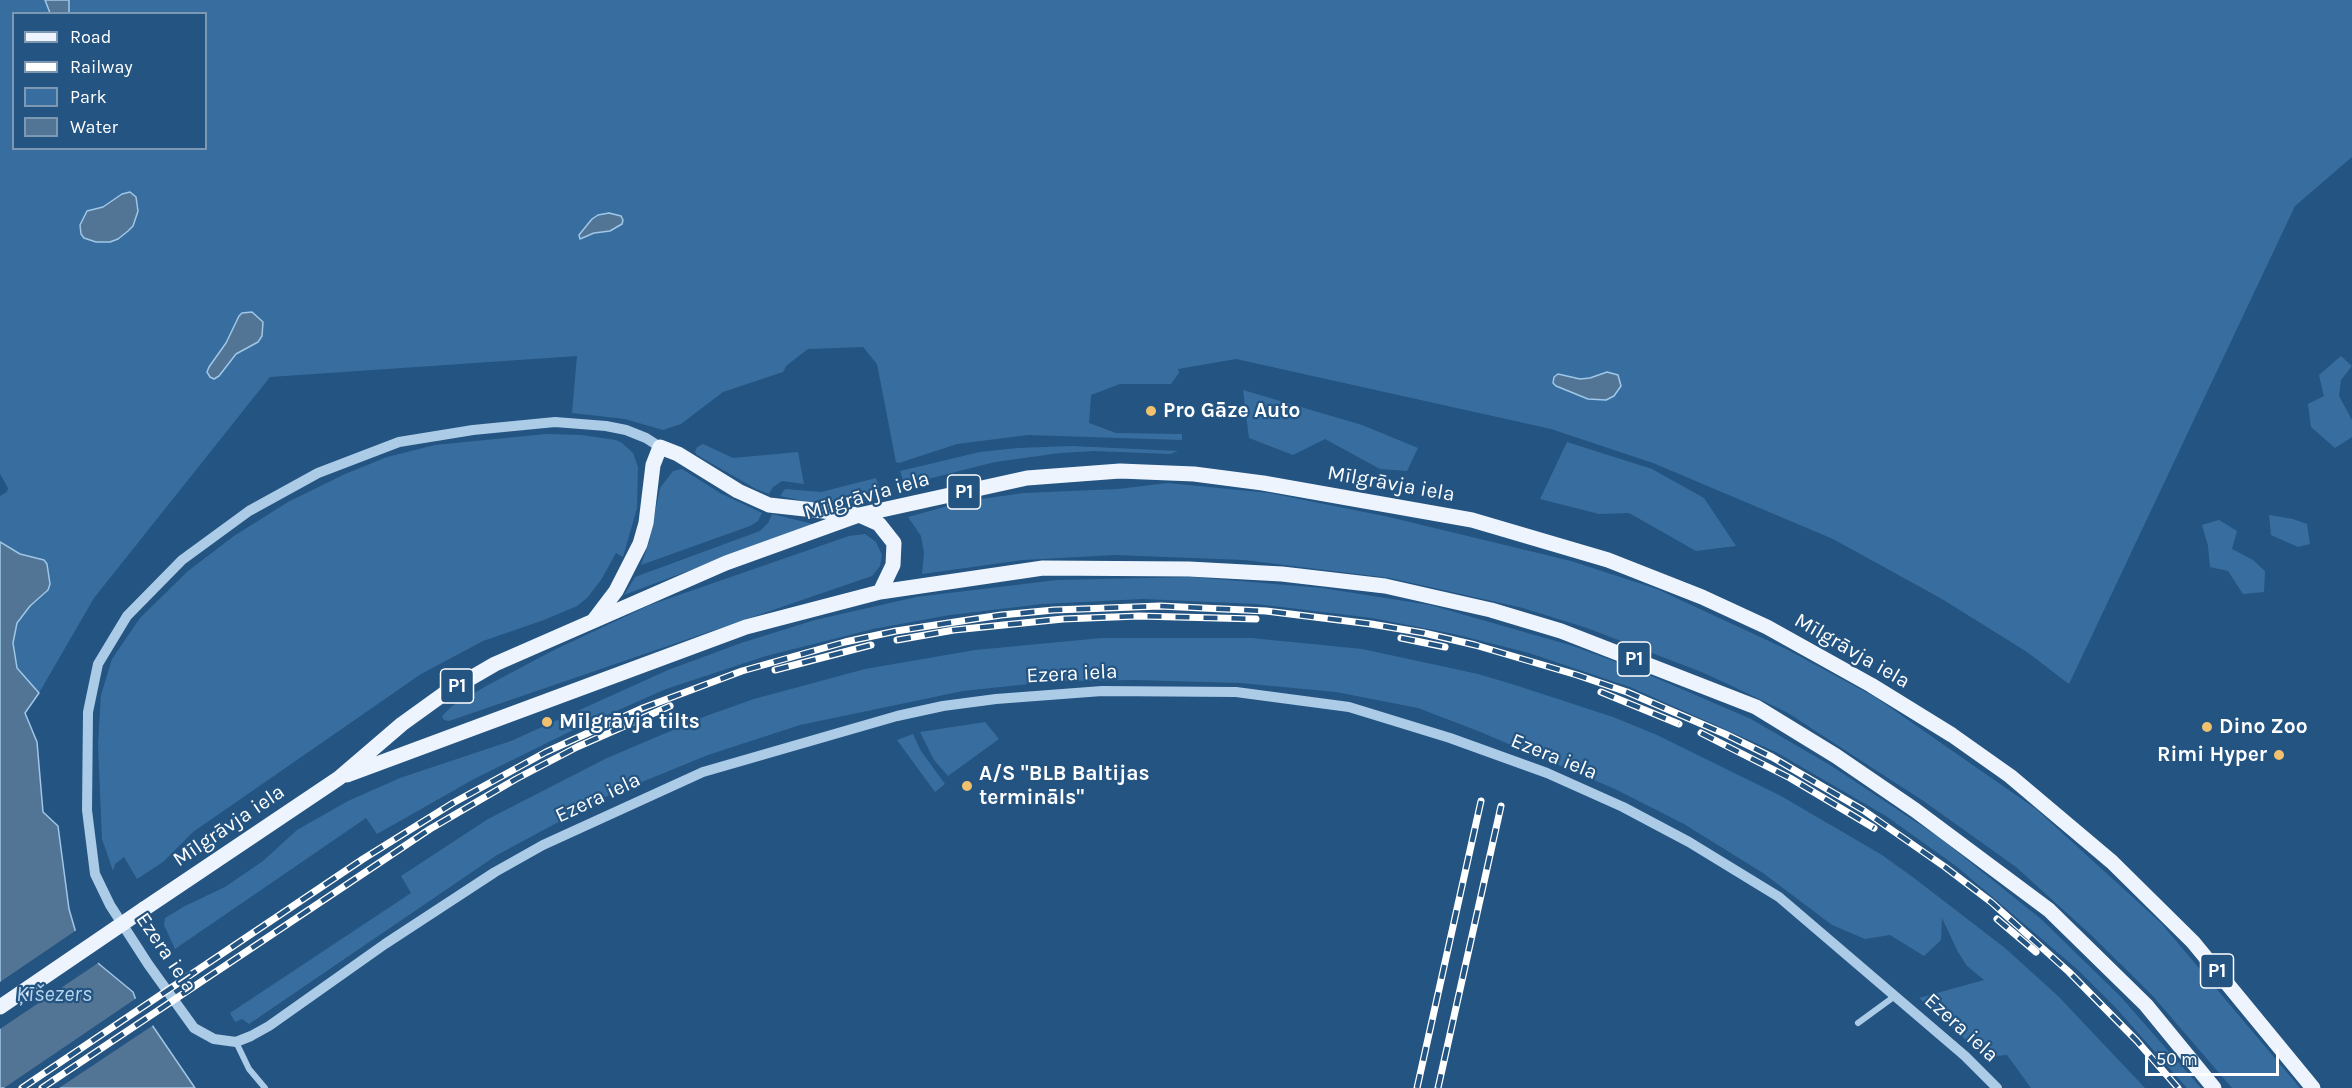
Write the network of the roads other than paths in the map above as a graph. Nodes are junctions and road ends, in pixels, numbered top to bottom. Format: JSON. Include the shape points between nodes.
{"nodes":[{"id":1,"x":660,"y":447,"type":"junction"},
{"id":2,"x":859,"y":515,"type":"junction"},
{"id":3,"x":880,"y":592,"type":"junction"},
{"id":4,"x":593,"y":621,"type":"junction"},
{"id":5,"x":339,"y":778,"type":"junction"},
{"id":6,"x":1896,"y":995,"type":"junction"},
{"id":7,"x":0,"y":1007,"type":"edge"},
{"id":8,"x":1858,"y":1023,"type":"dead end"},
{"id":9,"x":236,"y":1042,"type":"junction"},
{"id":10,"x":265,"y":1088,"type":"edge"},
{"id":11,"x":1997,"y":1088,"type":"edge"},
{"id":12,"x":2214,"y":1088,"type":"edge"},
{"id":13,"x":2313,"y":1088,"type":"edge"}],
"edges":[{"from":1,"to":2,"type":"main road","via":[[769,505]]},
{"from":1,"to":4,"type":"main road","via":[[653,465],[640,544],[616,591]]},
{"from":1,"to":9,"type":"street","name":"Ezera iela","via":[[626,430],[555,422],[399,442],[318,473],[249,511],[182,560],[127,616],[98,664],[88,712],[87,810],[95,874],[110,905],[194,1028],[214,1039]]},
{"from":2,"to":3,"type":"main road","via":[[879,524],[894,543],[893,565]]},
{"from":2,"to":4,"type":"main road","name":"Mīlgrāvja iela","number":"P1","via":[[726,563]]},
{"from":2,"to":13,"type":"main road","name":"Mīlgrāvja iela","number":"P1","via":[[1027,478],[1120,471],[1194,474],[1472,520],[1608,561],[1702,597],[1767,627],[1871,685],[2010,776],[2112,862],[2193,942]]},
{"from":3,"to":5,"type":"main road","name":"Mīlgrāvja iela","number":"P1","via":[[746,627]]},
{"from":3,"to":12,"type":"main road","name":"Mīlgrāvja iela","number":"P1","via":[[1043,568],[1258,572],[1385,586],[1561,630],[1756,707],[1915,810],[2049,910],[2146,1005]]},
{"from":4,"to":5,"type":"main road","name":"Mīlgrāvja iela","number":"P1","via":[[495,664],[445,693]]},
{"from":5,"to":7,"type":"main road","name":"Mīlgrāvja iela","number":"P1","bridge":true},
{"from":6,"to":8,"type":"street"},
{"from":6,"to":9,"type":"street","name":"Ezera iela","via":[[1779,897],[1689,842],[1572,783],[1450,738],[1348,707],[1236,692],[1102,691],[944,706],[703,772],[543,845],[495,872],[269,1026]]},
{"from":6,"to":11,"type":"street","name":"Ezera iela"},
{"from":9,"to":10,"type":"street","via":[[249,1069]]}]}
